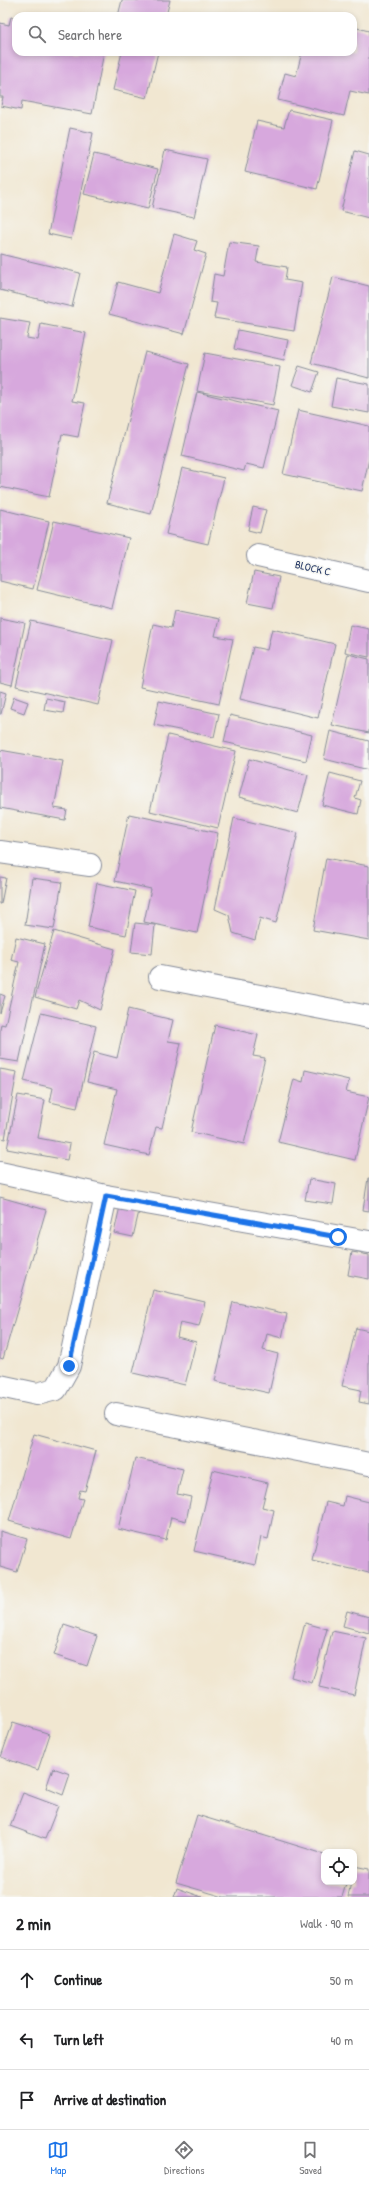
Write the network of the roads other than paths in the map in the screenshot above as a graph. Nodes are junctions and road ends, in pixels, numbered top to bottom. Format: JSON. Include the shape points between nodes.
{"nodes":[{"id":1,"x":258,"y":556,"type":"dead end"},
{"id":2,"x":369,"y":581,"type":"edge"},
{"id":3,"x":0,"y":852,"type":"edge"},
{"id":4,"x":90,"y":865,"type":"dead end"},
{"id":5,"x":160,"y":977,"type":"dead end"},
{"id":6,"x":369,"y":1017,"type":"edge"},
{"id":7,"x":0,"y":1173,"type":"edge"},
{"id":8,"x":106,"y":1196,"type":"junction"},
{"id":9,"x":369,"y":1242,"type":"edge"},
{"id":10,"x":0,"y":1386,"type":"edge"},
{"id":11,"x":116,"y":1414,"type":"dead end"},
{"id":12,"x":369,"y":1464,"type":"edge"}],
"edges":[{"from":1,"to":2,"type":"street","name":"BLOCK C"},
{"from":3,"to":4,"type":"street"},
{"from":5,"to":6,"type":"street"},
{"from":7,"to":8,"type":"street"},
{"from":8,"to":9,"type":"street"},
{"from":8,"to":10,"type":"street","via":[[69,1366],[56,1388],[37,1394]]},
{"from":11,"to":12,"type":"street"}]}
